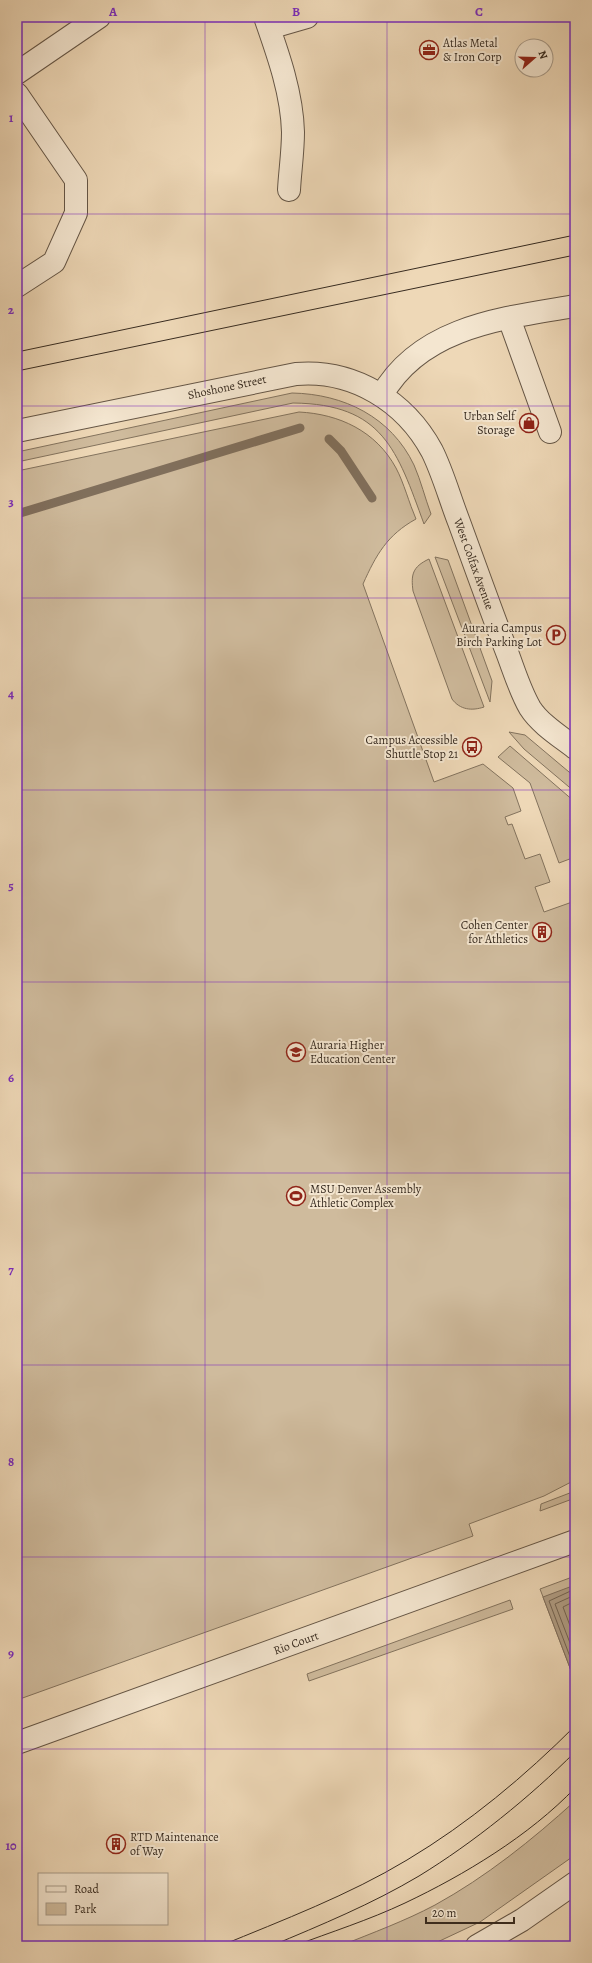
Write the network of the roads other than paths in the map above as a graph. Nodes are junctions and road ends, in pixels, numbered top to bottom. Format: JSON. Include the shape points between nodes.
{"nodes":[{"id":1,"x":99,"y":17,"type":"edge"},
{"id":2,"x":307,"y":17,"type":"edge"},
{"id":3,"x":267,"y":23,"type":"edge"},
{"id":4,"x":17,"y":73,"type":"edge"},
{"id":5,"x":17,"y":94,"type":"edge"},
{"id":6,"x":289,"y":190,"type":"dead end"},
{"id":7,"x":17,"y":286,"type":"edge"},
{"id":8,"x":575,"y":306,"type":"edge"},
{"id":9,"x":509,"y":318,"type":"junction"},
{"id":10,"x":382,"y":395,"type":"junction"},
{"id":11,"x":17,"y":431,"type":"edge"},
{"id":12,"x":421,"y":432,"type":"joint"},
{"id":13,"x":550,"y":432,"type":"dead end"},
{"id":14,"x":575,"y":748,"type":"edge"},
{"id":15,"x":575,"y":1541,"type":"edge"},
{"id":16,"x":17,"y":1743,"type":"edge"},
{"id":17,"x":575,"y":1883,"type":"edge"},
{"id":18,"x":477,"y":1946,"type":"edge"}],
"edges":[{"from":1,"to":4,"type":"street"},
{"from":2,"to":3,"type":"street"},
{"from":3,"to":6,"type":"street","via":[[282,67],[289,100],[293,132]]},
{"from":5,"to":7,"type":"street","via":[[76,180],[76,213],[54,262]]},
{"from":8,"to":9,"type":"street"},
{"from":9,"to":10,"type":"street","via":[[465,329],[434,343],[402,369]]},
{"from":9,"to":13,"type":"street"},
{"from":10,"to":11,"type":"street","name":"Shoshone Street","via":[[342,378],[321,374],[296,374]]},
{"from":10,"to":12,"type":"street","name":"Shoshone Street","via":[[404,412]]},
{"from":12,"to":14,"type":"street","name":"West Colfax Avenue","via":[[433,452],[531,710]]},
{"from":15,"to":16,"type":"street","name":"Rio Court"},
{"from":17,"to":18,"type":"street","via":[[522,1920]]}]}
